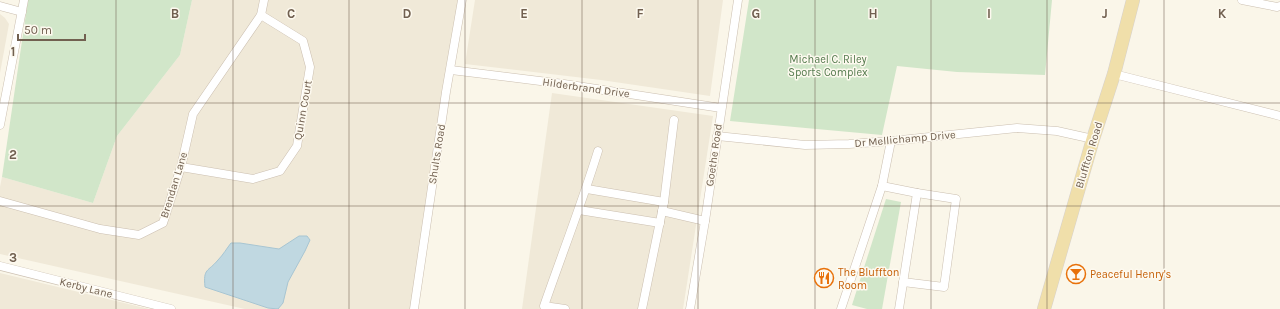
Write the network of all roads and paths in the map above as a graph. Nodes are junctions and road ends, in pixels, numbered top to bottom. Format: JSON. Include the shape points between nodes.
{"nodes":[{"id":1,"x":24,"y":0,"type":"edge"},
{"id":2,"x":264,"y":0,"type":"edge"},
{"id":3,"x":462,"y":0,"type":"edge"},
{"id":4,"x":738,"y":0,"type":"edge"},
{"id":5,"x":1133,"y":0,"type":"edge"},
{"id":6,"x":1242,"y":0,"type":"edge"},
{"id":7,"x":0,"y":6,"type":"edge"},
{"id":8,"x":1280,"y":6,"type":"edge"},
{"id":9,"x":22,"y":12,"type":"junction"},
{"id":10,"x":261,"y":15,"type":"junction"},
{"id":11,"x":451,"y":70,"type":"junction"},
{"id":12,"x":1114,"y":74,"type":"junction"},
{"id":13,"x":721,"y":108,"type":"junction"},
{"id":14,"x":1280,"y":116,"type":"edge"},
{"id":15,"x":674,"y":120,"type":"dead end"},
{"id":16,"x":0,"y":125,"type":"edge"},
{"id":17,"x":717,"y":136,"type":"junction"},
{"id":18,"x":1093,"y":139,"type":"junction"},
{"id":19,"x":891,"y":141,"type":"junction"},
{"id":20,"x":598,"y":151,"type":"dead end"},
{"id":21,"x":181,"y":166,"type":"junction"},
{"id":22,"x":882,"y":186,"type":"junction"},
{"id":23,"x":586,"y":189,"type":"junction"},
{"id":24,"x":917,"y":193,"type":"junction"},
{"id":25,"x":0,"y":201,"type":"edge"},
{"id":26,"x":664,"y":202,"type":"junction"},
{"id":27,"x":579,"y":210,"type":"junction"},
{"id":28,"x":662,"y":211,"type":"junction"},
{"id":29,"x":705,"y":221,"type":"junction"},
{"id":30,"x":660,"y":223,"type":"junction"},
{"id":31,"x":0,"y":266,"type":"edge"},
{"id":32,"x":903,"y":282,"type":"junction"},
{"id":33,"x":171,"y":309,"type":"edge"},
{"id":34,"x":414,"y":309,"type":"edge"},
{"id":35,"x":565,"y":309,"type":"edge"},
{"id":36,"x":642,"y":309,"type":"edge"},
{"id":37,"x":690,"y":309,"type":"edge"},
{"id":38,"x":842,"y":309,"type":"edge"},
{"id":39,"x":899,"y":309,"type":"edge"},
{"id":40,"x":1044,"y":309,"type":"edge"}],
"edges":[{"from":1,"to":9,"type":"street"},
{"from":2,"to":10,"type":"street","name":"Brendan Lane"},
{"from":3,"to":11,"type":"street","name":"Shults Road"},
{"from":4,"to":13,"type":"street","name":"Goethe Road"},
{"from":5,"to":12,"type":"main road","name":"Bluffton Road"},
{"from":6,"to":8,"type":"street"},
{"from":7,"to":9,"type":"street"},
{"from":9,"to":16,"type":"street"},
{"from":10,"to":21,"type":"street","name":"Brendan Lane","via":[[193,114]]},
{"from":10,"to":21,"type":"street","name":"Quinn Court","via":[[303,41],[310,68],[297,146],[280,171],[253,179]]},
{"from":11,"to":13,"type":"street","name":"Hilderbrand Drive"},
{"from":11,"to":34,"type":"street","name":"Shults Road"},
{"from":12,"to":14,"type":"street"},
{"from":12,"to":18,"type":"main road","name":"Bluffton Road"},
{"from":13,"to":17,"type":"street","name":"Goethe Road"},
{"from":15,"to":26,"type":"street"},
{"from":17,"to":19,"type":"street","name":"Dr Mellichamp Drive","via":[[805,144]]},
{"from":17,"to":29,"type":"street","name":"Goethe Road"},
{"from":18,"to":19,"type":"street","name":"Dr Mellichamp Drive","via":[[1057,131],[1016,128]]},
{"from":18,"to":40,"type":"main road","name":"Bluffton Road"},
{"from":19,"to":22,"type":"street"},
{"from":20,"to":23,"type":"street"},
{"from":21,"to":25,"type":"street","name":"Brendan Lane","via":[[163,224],[139,235],[100,229]]},
{"from":22,"to":24,"type":"street"},
{"from":22,"to":38,"type":"street"},
{"from":23,"to":26,"type":"street"},
{"from":23,"to":27,"type":"street"},
{"from":24,"to":32,"type":"street"},
{"from":24,"to":32,"type":"street","via":[[956,199],[944,287]]},
{"from":26,"to":28,"type":"street"},
{"from":27,"to":30,"type":"street"},
{"from":27,"to":35,"type":"street","via":[[544,306]]},
{"from":28,"to":29,"type":"street"},
{"from":28,"to":30,"type":"street"},
{"from":29,"to":37,"type":"street","name":"Goethe Road"},
{"from":30,"to":36,"type":"street"},
{"from":31,"to":33,"type":"street","name":"Kerby Lane"},
{"from":32,"to":39,"type":"street"}]}
